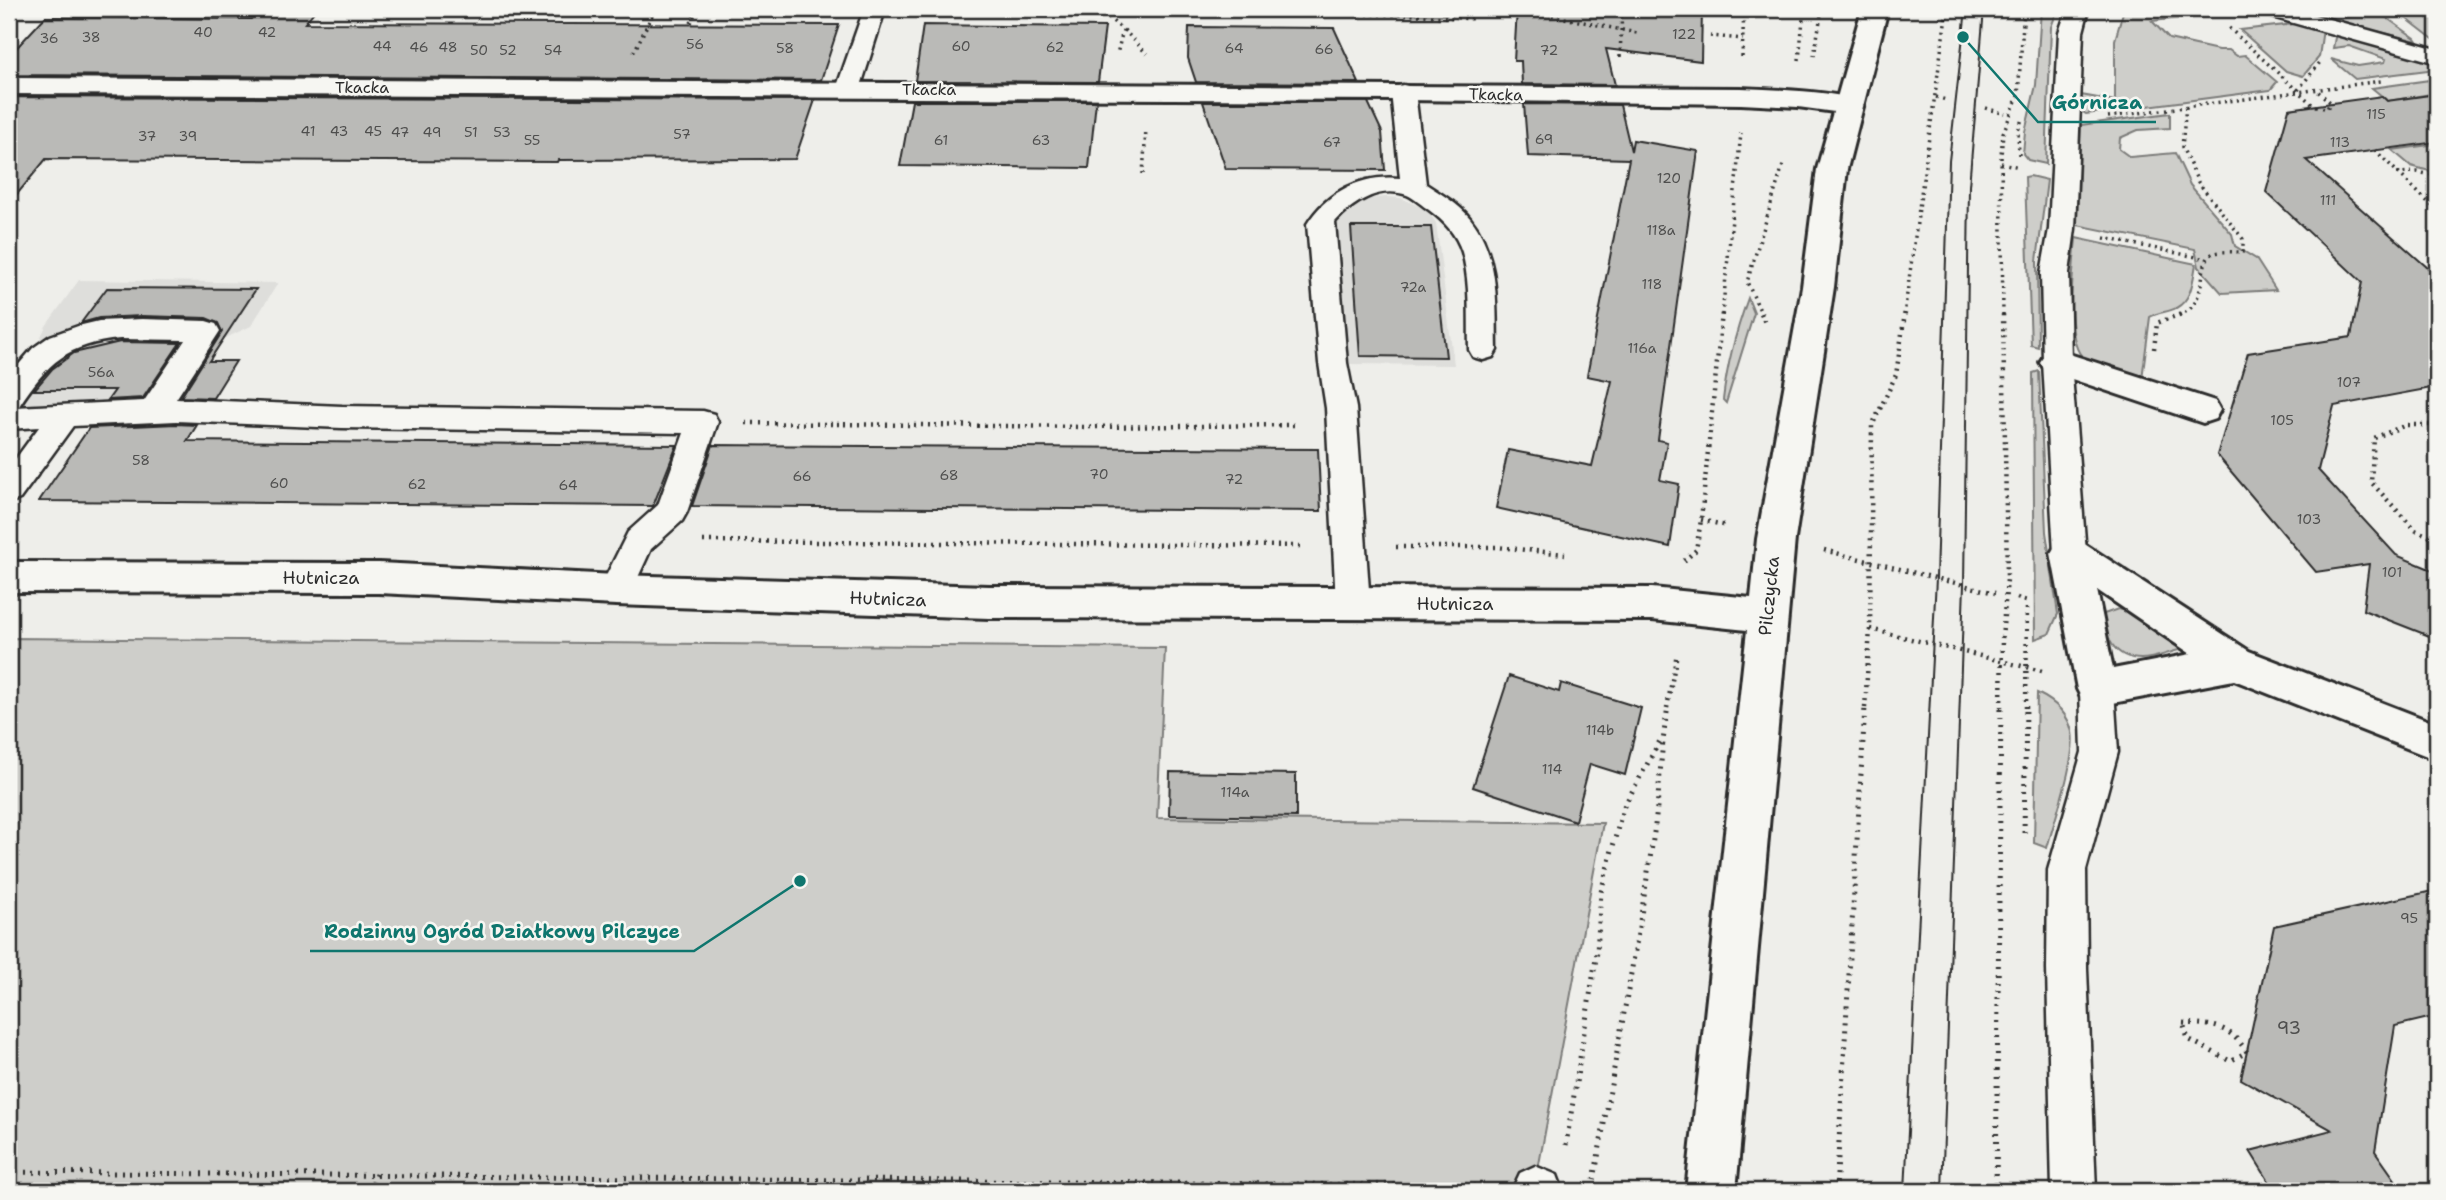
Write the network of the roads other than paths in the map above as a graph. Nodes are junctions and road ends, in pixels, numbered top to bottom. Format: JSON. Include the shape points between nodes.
{"nodes":[{"id":1,"x":1875,"y":9,"type":"edge"},
{"id":2,"x":2078,"y":9,"type":"edge"},
{"id":3,"x":2269,"y":9,"type":"edge"},
{"id":4,"x":874,"y":10,"type":"edge"},
{"id":5,"x":2437,"y":56,"type":"edge"},
{"id":6,"x":9,"y":86,"type":"edge"},
{"id":7,"x":848,"y":89,"type":"junction"},
{"id":8,"x":1403,"y":92,"type":"junction"},
{"id":9,"x":1849,"y":106,"type":"junction"},
{"id":10,"x":1414,"y":188,"type":"junction"},
{"id":11,"x":1483,"y":350,"type":"dead end"},
{"id":12,"x":2057,"y":362,"type":"junction"},
{"id":13,"x":9,"y":398,"type":"edge"},
{"id":14,"x":2203,"y":410,"type":"dead end"},
{"id":15,"x":153,"y":411,"type":"junction"},
{"id":16,"x":64,"y":415,"type":"junction"},
{"id":17,"x":9,"y":418,"type":"edge"},
{"id":18,"x":9,"y":491,"type":"edge"},
{"id":19,"x":2070,"y":553,"type":"junction"},
{"id":20,"x":9,"y":577,"type":"edge"},
{"id":21,"x":616,"y":590,"type":"junction"},
{"id":22,"x":1353,"y":604,"type":"junction"},
{"id":23,"x":1767,"y":616,"type":"junction"},
{"id":24,"x":2235,"y":663,"type":"junction"},
{"id":25,"x":2097,"y":689,"type":"junction"},
{"id":26,"x":2437,"y":742,"type":"edge"},
{"id":27,"x":1711,"y":1191,"type":"edge"},
{"id":28,"x":2074,"y":1191,"type":"edge"}],
"edges":[{"from":1,"to":9,"type":"street","name":"Pilczycka"},
{"from":2,"to":12,"type":"lane","via":[[2071,32],[2062,229],[2055,273]]},
{"from":3,"to":5,"type":"lane"},
{"from":4,"to":7,"type":"lane"},
{"from":6,"to":7,"type":"street","name":"Tkacka"},
{"from":7,"to":8,"type":"street","name":"Tkacka"},
{"from":8,"to":9,"type":"street","name":"Tkacka","via":[[1741,96]]},
{"from":8,"to":10,"type":"lane"},
{"from":9,"to":23,"type":"street","name":"Pilczycka","via":[[1832,169]]},
{"from":10,"to":11,"type":"lane","via":[[1460,224],[1475,247]]},
{"from":10,"to":22,"type":"lane","via":[[1384,184],[1368,188],[1328,210],[1320,223],[1341,408]]},
{"from":12,"to":14,"type":"street"},
{"from":12,"to":19,"type":"lane"},
{"from":13,"to":15,"type":"lane","via":[[38,360],[70,336],[99,330],[206,331]]},
{"from":15,"to":16,"type":"lane"},
{"from":15,"to":21,"type":"lane","via":[[703,422],[671,512],[639,541]]},
{"from":16,"to":17,"type":"lane"},
{"from":16,"to":18,"type":"lane"},
{"from":19,"to":24,"type":"street"},
{"from":19,"to":25,"type":"street"},
{"from":20,"to":21,"type":"street","name":"Hutnicza","via":[[379,578]]},
{"from":21,"to":22,"type":"street","name":"Hutnicza","via":[[989,602]]},
{"from":22,"to":23,"type":"street","name":"Hutnicza","via":[[1652,604]]},
{"from":23,"to":27,"type":"street","name":"Pilczycka"},
{"from":24,"to":25,"type":"street"},
{"from":24,"to":26,"type":"street"},
{"from":25,"to":28,"type":"lane","via":[[2100,752],[2067,870]]}]}
